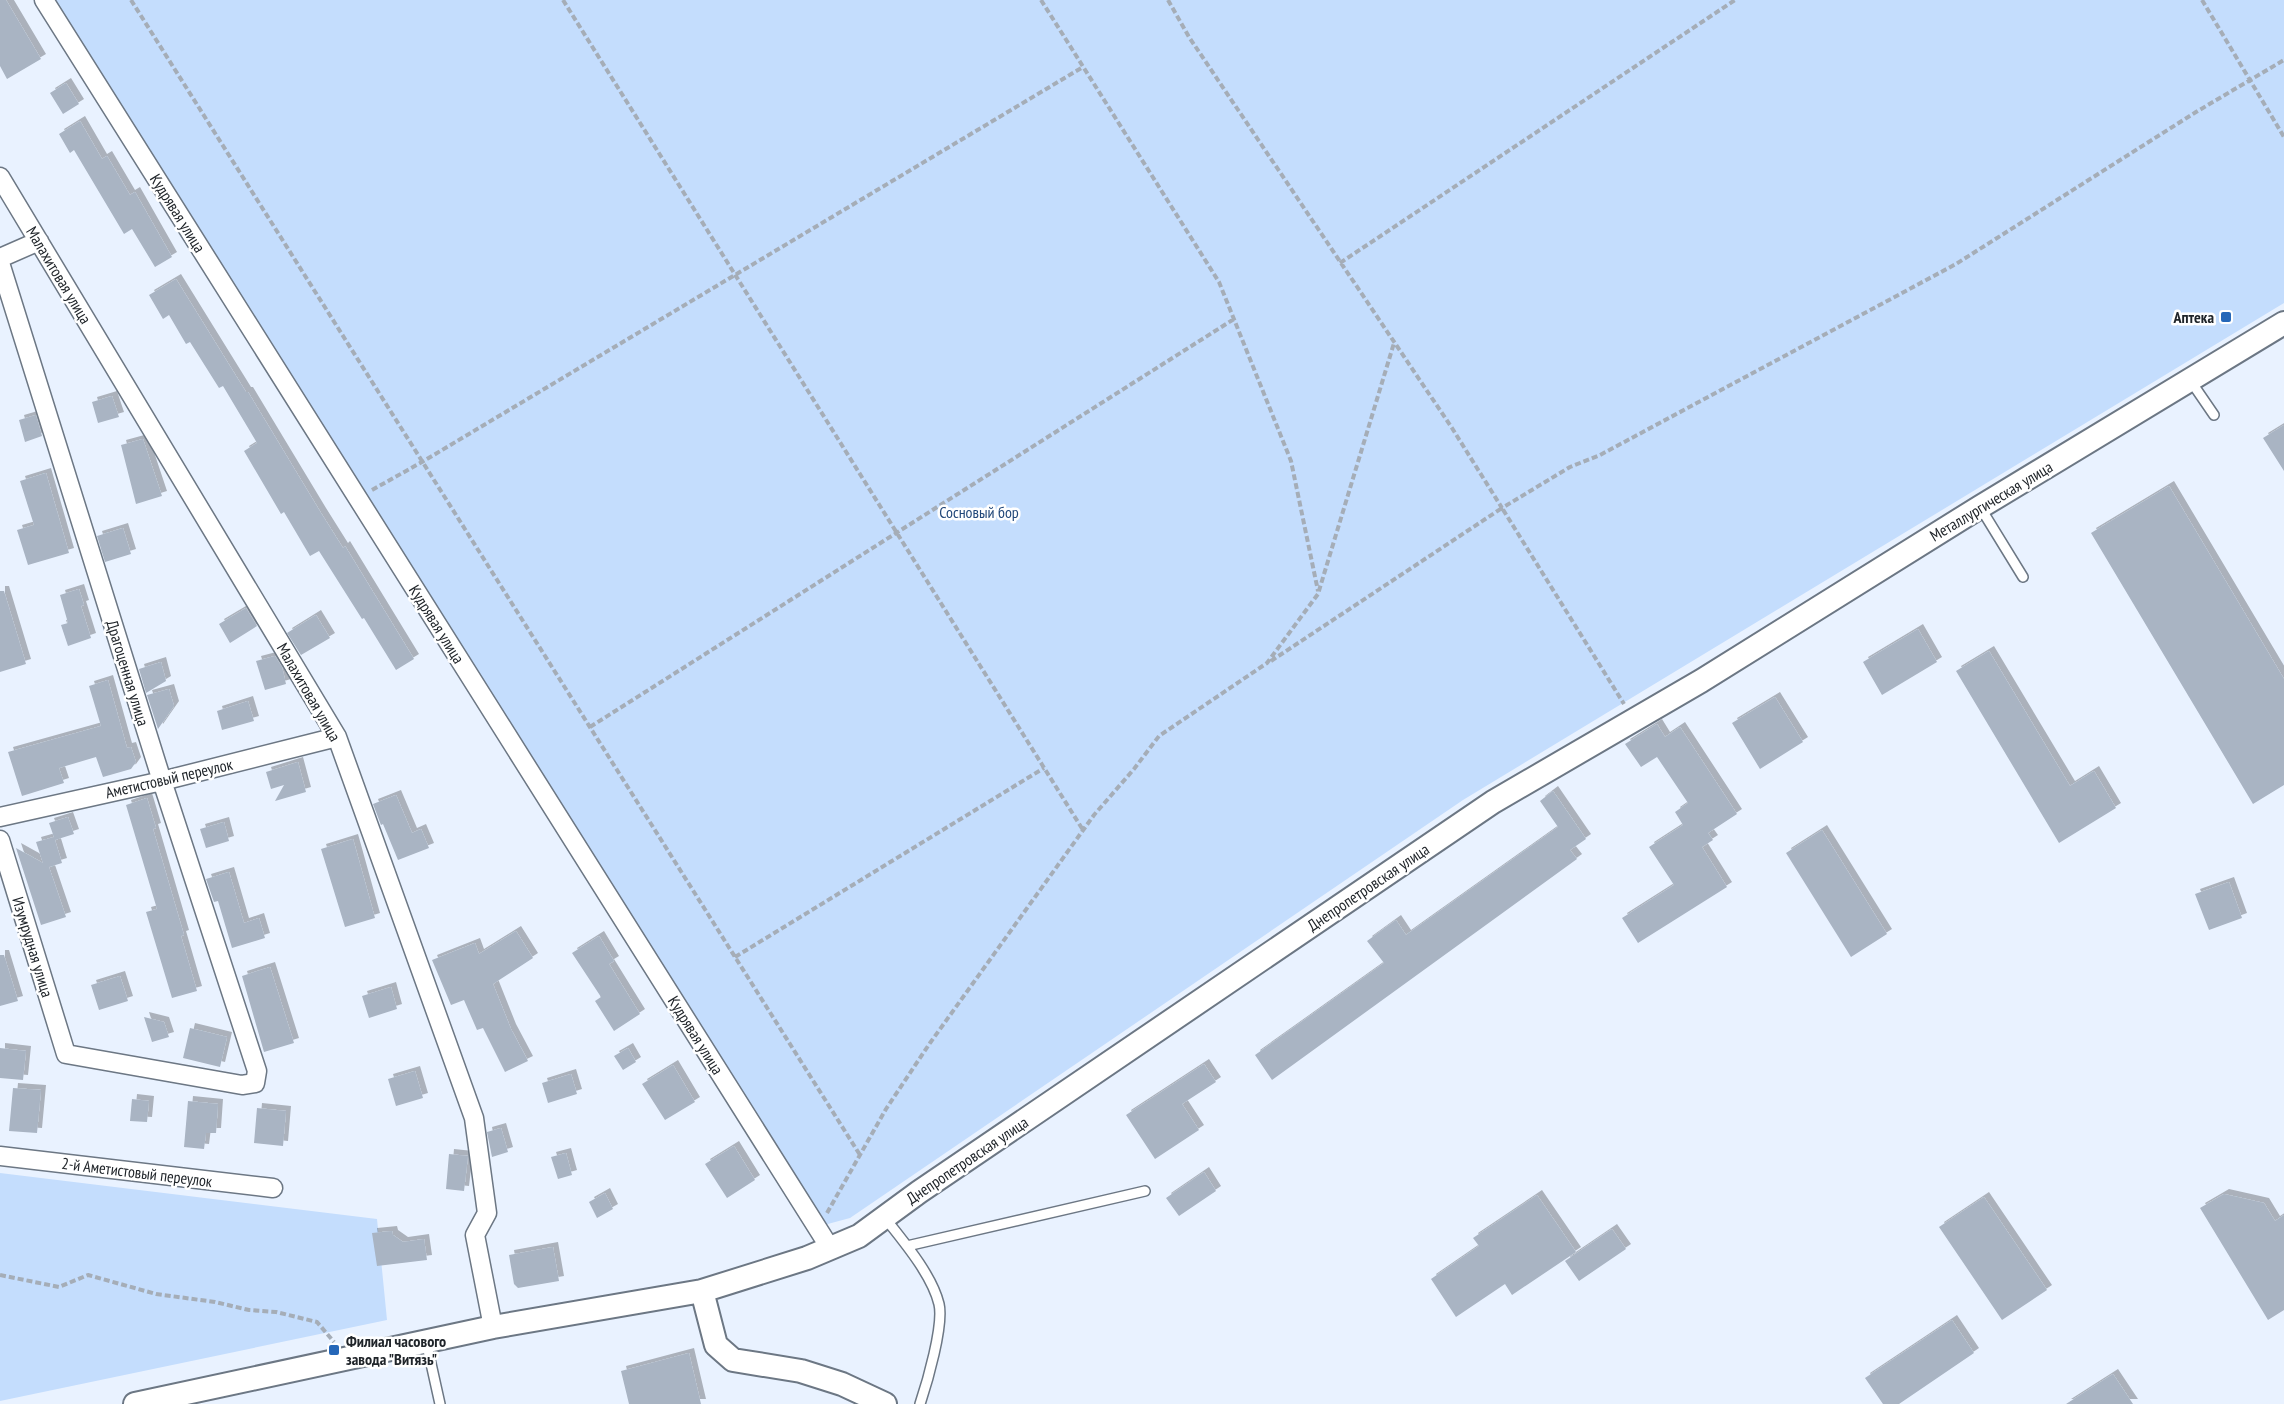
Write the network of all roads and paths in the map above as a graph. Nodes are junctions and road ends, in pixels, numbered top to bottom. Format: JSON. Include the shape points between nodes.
{"nodes":[{"id":1,"x":44,"y":0,"type":"edge"},
{"id":2,"x":131,"y":0,"type":"edge"},
{"id":3,"x":563,"y":0,"type":"edge"},
{"id":4,"x":1041,"y":0,"type":"edge"},
{"id":5,"x":1168,"y":0,"type":"edge"},
{"id":6,"x":1735,"y":0,"type":"edge"},
{"id":7,"x":2202,"y":0,"type":"edge"},
{"id":8,"x":2284,"y":60,"type":"edge"},
{"id":9,"x":1083,"y":67,"type":"junction"},
{"id":10,"x":2251,"y":80,"type":"junction"},
{"id":11,"x":2284,"y":137,"type":"edge"},
{"id":12,"x":0,"y":177,"type":"edge"},
{"id":13,"x":39,"y":241,"type":"junction"},
{"id":14,"x":0,"y":258,"type":"edge"},
{"id":15,"x":1340,"y":262,"type":"junction"},
{"id":16,"x":0,"y":263,"type":"edge"},
{"id":17,"x":735,"y":275,"type":"junction"},
{"id":18,"x":1234,"y":319,"type":"junction"},
{"id":19,"x":2284,"y":323,"type":"edge"},
{"id":20,"x":1394,"y":343,"type":"junction"},
{"id":21,"x":2190,"y":380,"type":"junction"},
{"id":22,"x":2214,"y":415,"type":"dead end"},
{"id":23,"x":422,"y":462,"type":"junction"},
{"id":24,"x":358,"y":498,"type":"junction"},
{"id":25,"x":1980,"y":507,"type":"junction"},
{"id":26,"x":1502,"y":508,"type":"junction"},
{"id":27,"x":896,"y":532,"type":"junction"},
{"id":28,"x":2023,"y":577,"type":"dead end"},
{"id":29,"x":1318,"y":594,"type":"junction"},
{"id":30,"x":1267,"y":663,"type":"junction"},
{"id":31,"x":1701,"y":681,"type":"joint"},
{"id":32,"x":1634,"y":720,"type":"junction"},
{"id":33,"x":590,"y":727,"type":"junction"},
{"id":34,"x":337,"y":737,"type":"junction"},
{"id":35,"x":1044,"y":768,"type":"junction"},
{"id":36,"x":162,"y":781,"type":"junction"},
{"id":37,"x":0,"y":817,"type":"edge"},
{"id":38,"x":1083,"y":830,"type":"junction"},
{"id":39,"x":0,"y":840,"type":"edge"},
{"id":40,"x":735,"y":957,"type":"junction"},
{"id":41,"x":66,"y":1054,"type":"joint"},
{"id":42,"x":860,"y":1155,"type":"junction"},
{"id":43,"x":0,"y":1156,"type":"edge"},
{"id":44,"x":273,"y":1188,"type":"dead end"},
{"id":45,"x":1145,"y":1191,"type":"dead end"},
{"id":46,"x":825,"y":1217,"type":"dead end"},
{"id":47,"x":885,"y":1217,"type":"junction"},
{"id":48,"x":907,"y":1246,"type":"junction"},
{"id":49,"x":830,"y":1248,"type":"junction"},
{"id":50,"x":0,"y":1275,"type":"edge"},
{"id":51,"x":702,"y":1291,"type":"junction"},
{"id":52,"x":493,"y":1327,"type":"junction"},
{"id":53,"x":426,"y":1341,"type":"junction"},
{"id":54,"x":348,"y":1358,"type":"junction"},
{"id":55,"x":135,"y":1404,"type":"edge"},
{"id":56,"x":440,"y":1404,"type":"edge"},
{"id":57,"x":885,"y":1404,"type":"edge"},
{"id":58,"x":920,"y":1404,"type":"edge"}],
"edges":[{"from":1,"to":24,"type":"street","name":"Кудрявая улица"},
{"from":2,"to":23,"type":"path"},
{"from":3,"to":17,"type":"path"},
{"from":4,"to":9,"type":"path"},
{"from":5,"to":15,"type":"path"},
{"from":6,"to":15,"type":"path"},
{"from":7,"to":10,"type":"path"},
{"from":8,"to":10,"type":"path"},
{"from":9,"to":17,"type":"path"},
{"from":9,"to":18,"type":"path","via":[[1219,282]]},
{"from":10,"to":11,"type":"path"},
{"from":10,"to":26,"type":"path","via":[[1956,264],[1600,455],[1570,467]]},
{"from":12,"to":13,"type":"street","name":"Малахитовая улица"},
{"from":13,"to":14,"type":"street"},
{"from":13,"to":34,"type":"street","name":"Малахитовая улица"},
{"from":15,"to":20,"type":"path"},
{"from":16,"to":36,"type":"street","name":"Драгоценная улица"},
{"from":17,"to":23,"type":"path"},
{"from":17,"to":27,"type":"path"},
{"from":18,"to":27,"type":"path"},
{"from":18,"to":29,"type":"path","via":[[1291,461]]},
{"from":19,"to":21,"type":"street","name":"Металлургическая улица"},
{"from":20,"to":26,"type":"path"},
{"from":20,"to":29,"type":"path"},
{"from":21,"to":22,"type":"lane"},
{"from":21,"to":25,"type":"street","name":"Металлургическая улица"},
{"from":23,"to":24,"type":"path"},
{"from":23,"to":33,"type":"path"},
{"from":24,"to":49,"type":"street","name":"Кудрявая улица"},
{"from":25,"to":28,"type":"lane"},
{"from":25,"to":31,"type":"street","name":"Металлургическая улица"},
{"from":26,"to":30,"type":"path"},
{"from":26,"to":32,"type":"path"},
{"from":27,"to":33,"type":"path"},
{"from":27,"to":35,"type":"path"},
{"from":29,"to":30,"type":"path"},
{"from":30,"to":38,"type":"path","via":[[1159,736]]},
{"from":31,"to":32,"type":"street","name":"Днепропетровская улица"},
{"from":32,"to":47,"type":"street","name":"Днепропетровская улица","via":[[1493,802]]},
{"from":33,"to":40,"type":"path"},
{"from":34,"to":36,"type":"street","name":"Аметистовый переулок"},
{"from":34,"to":52,"type":"street","name":"Малахитовая улица","via":[[474,1118],[487,1213],[475,1235]]},
{"from":35,"to":38,"type":"path"},
{"from":35,"to":40,"type":"path"},
{"from":36,"to":37,"type":"street","name":"Аметистовый переулок"},
{"from":36,"to":41,"type":"street","name":"Драгоценная улица","via":[[257,1071],[255,1083],[242,1085]]},
{"from":38,"to":42,"type":"path","via":[[965,992],[886,1109]]},
{"from":39,"to":41,"type":"street","name":"Изумрудная улица"},
{"from":40,"to":42,"type":"path"},
{"from":42,"to":46,"type":"path"},
{"from":43,"to":44,"type":"street","name":"2-й Аметистовый переулок"},
{"from":45,"to":48,"type":"lane"},
{"from":47,"to":48,"type":"lane"},
{"from":47,"to":49,"type":"street","name":"Днепропетровская улица","via":[[859,1236]]},
{"from":48,"to":58,"type":"lane","via":[[940,1306],[937,1338]]},
{"from":49,"to":51,"type":"street","name":"Днепропетровская улица"},
{"from":50,"to":54,"type":"path","via":[[59,1287],[88,1275],[156,1294],[276,1312],[317,1322]]},
{"from":51,"to":52,"type":"street","name":"Днепропетровская улица"},
{"from":51,"to":57,"type":"street","via":[[717,1345],[733,1360],[801,1371]]},
{"from":52,"to":53,"type":"street","name":"Днепропетровская улица"},
{"from":53,"to":54,"type":"street","name":"Днепропетровская улица"},
{"from":53,"to":56,"type":"lane"},
{"from":54,"to":55,"type":"street","name":"Днепропетровская улица"}]}
